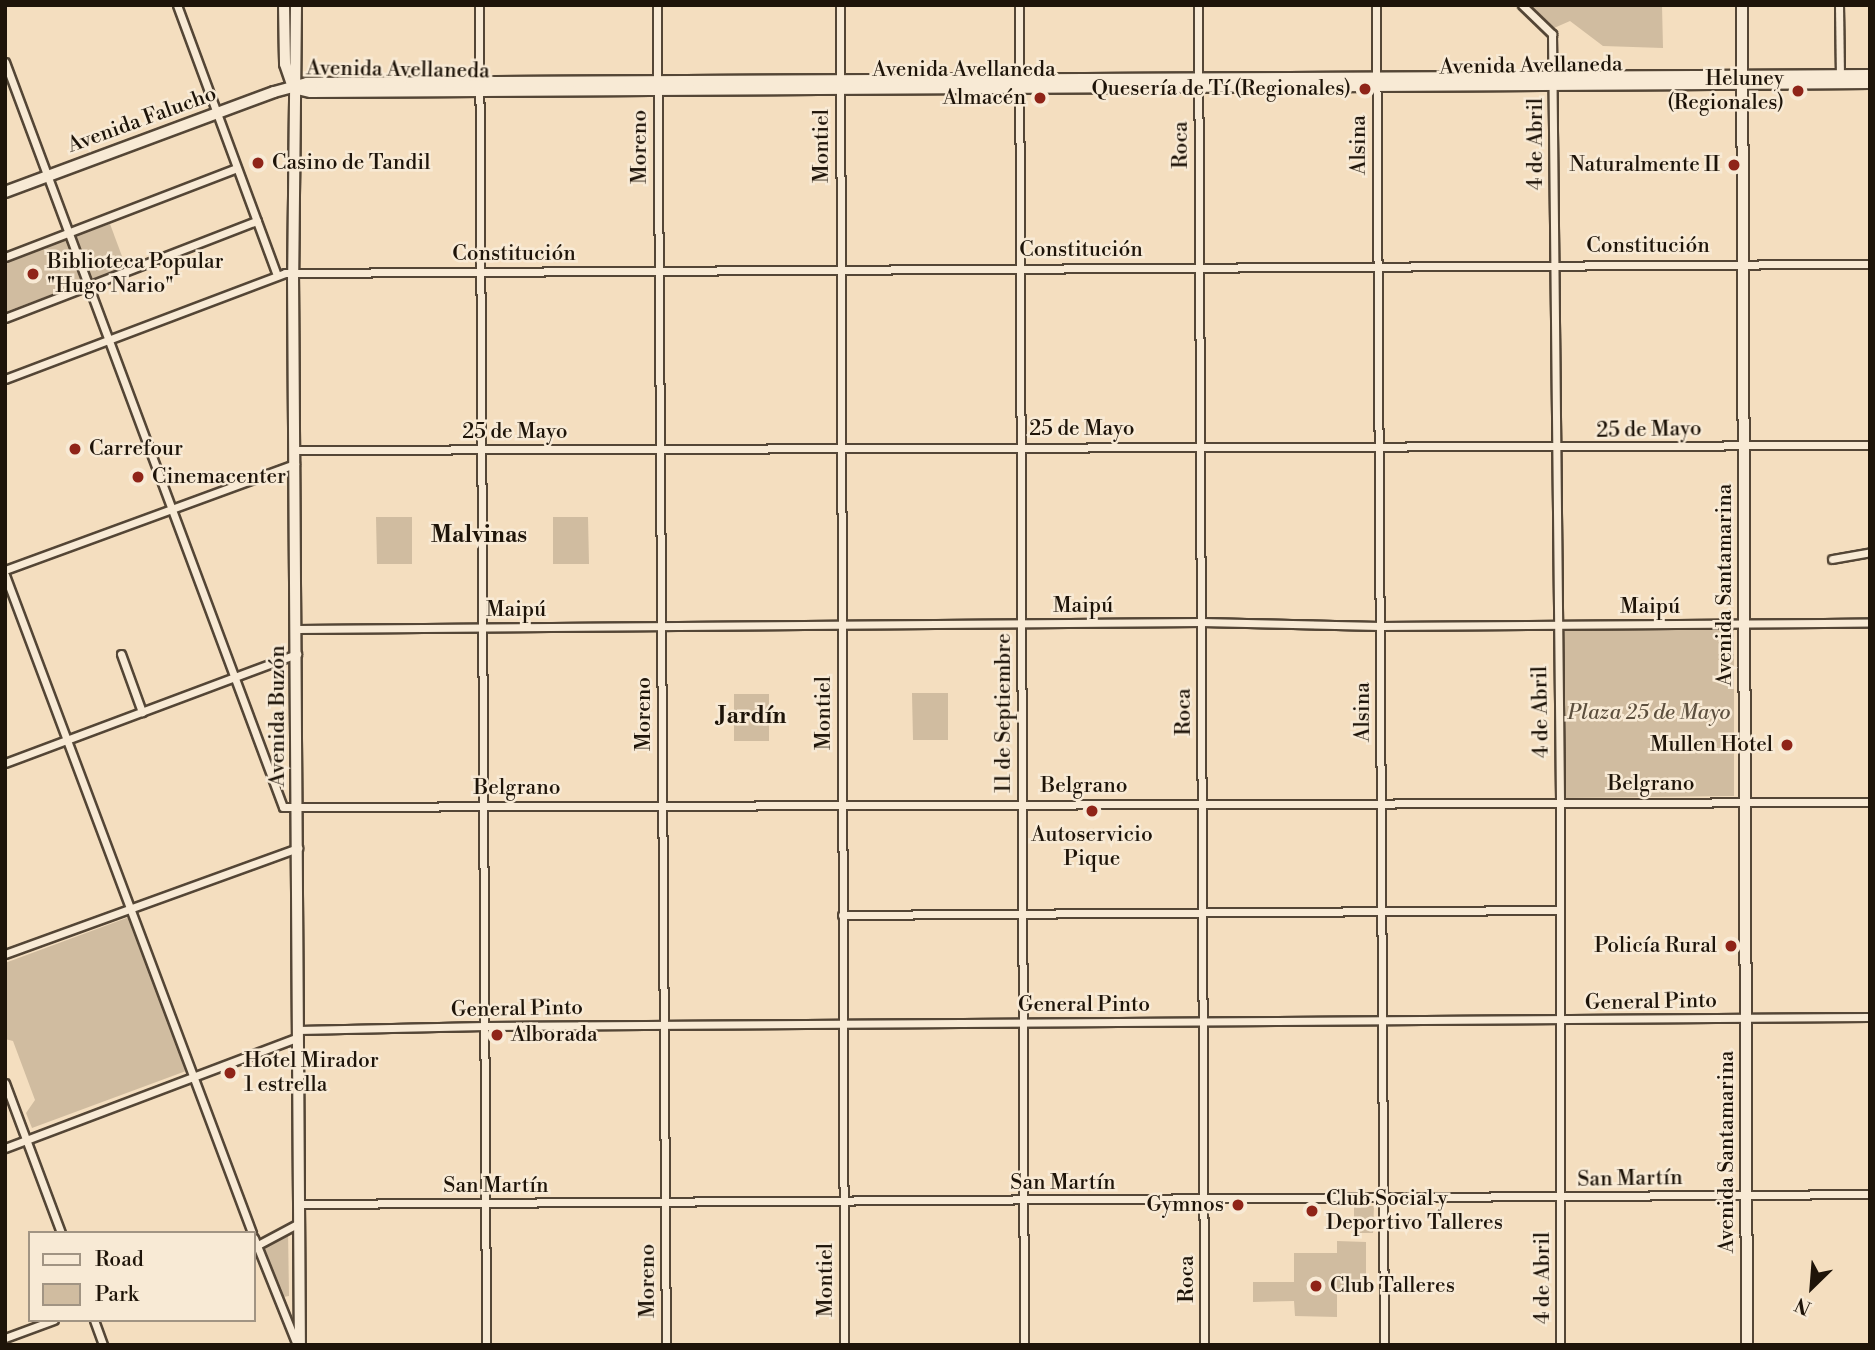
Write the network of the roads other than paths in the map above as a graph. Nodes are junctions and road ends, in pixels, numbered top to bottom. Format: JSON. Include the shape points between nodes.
{"nodes":[{"id":1,"x":177,"y":5,"type":"edge"},
{"id":2,"x":284,"y":5,"type":"edge"},
{"id":3,"x":296,"y":5,"type":"edge"},
{"id":4,"x":479,"y":5,"type":"edge"},
{"id":5,"x":657,"y":5,"type":"edge"},
{"id":6,"x":840,"y":5,"type":"edge"},
{"id":7,"x":1019,"y":5,"type":"edge"},
{"id":8,"x":1198,"y":5,"type":"edge"},
{"id":9,"x":1376,"y":5,"type":"edge"},
{"id":10,"x":1522,"y":5,"type":"edge"},
{"id":11,"x":1742,"y":5,"type":"edge"},
{"id":12,"x":1839,"y":5,"type":"edge"},
{"id":13,"x":5,"y":62,"type":"edge"},
{"id":14,"x":1840,"y":75,"type":"junction"},
{"id":15,"x":1870,"y":75,"type":"edge"},
{"id":16,"x":1742,"y":80,"type":"junction"},
{"id":17,"x":1553,"y":81,"type":"junction"},
{"id":18,"x":1198,"y":83,"type":"junction"},
{"id":19,"x":1377,"y":83,"type":"junction"},
{"id":20,"x":1870,"y":83,"type":"edge"},
{"id":21,"x":839,"y":85,"type":"junction"},
{"id":22,"x":1019,"y":85,"type":"junction"},
{"id":23,"x":657,"y":86,"type":"junction"},
{"id":24,"x":480,"y":87,"type":"junction"},
{"id":25,"x":293,"y":88,"type":"junction"},
{"id":26,"x":216,"y":114,"type":"junction"},
{"id":27,"x":237,"y":168,"type":"junction"},
{"id":28,"x":48,"y":176,"type":"junction"},
{"id":29,"x":5,"y":192,"type":"edge"},
{"id":30,"x":257,"y":221,"type":"junction"},
{"id":31,"x":69,"y":233,"type":"junction"},
{"id":32,"x":5,"y":257,"type":"edge"},
{"id":33,"x":1743,"y":263,"type":"junction"},
{"id":34,"x":1870,"y":264,"type":"edge"},
{"id":35,"x":1554,"y":265,"type":"junction"},
{"id":36,"x":1378,"y":266,"type":"junction"},
{"id":37,"x":1199,"y":267,"type":"junction"},
{"id":38,"x":1020,"y":268,"type":"junction"},
{"id":39,"x":840,"y":269,"type":"junction"},
{"id":40,"x":659,"y":270,"type":"junction"},
{"id":41,"x":481,"y":272,"type":"junction"},
{"id":42,"x":293,"y":273,"type":"junction"},
{"id":43,"x":278,"y":275,"type":"junction"},
{"id":44,"x":90,"y":286,"type":"junction"},
{"id":45,"x":5,"y":318,"type":"edge"},
{"id":46,"x":111,"y":340,"type":"junction"},
{"id":47,"x":5,"y":379,"type":"edge"},
{"id":48,"x":1379,"y":445,"type":"junction"},
{"id":49,"x":1870,"y":445,"type":"edge"},
{"id":50,"x":1200,"y":446,"type":"junction"},
{"id":51,"x":1744,"y":446,"type":"junction"},
{"id":52,"x":1021,"y":447,"type":"junction"},
{"id":53,"x":841,"y":448,"type":"junction"},
{"id":54,"x":660,"y":449,"type":"junction"},
{"id":55,"x":1557,"y":449,"type":"junction"},
{"id":56,"x":295,"y":450,"type":"junction"},
{"id":57,"x":481,"y":450,"type":"junction"},
{"id":58,"x":295,"y":464,"type":"junction"},
{"id":59,"x":173,"y":508,"type":"junction"},
{"id":60,"x":1870,"y":552,"type":"edge"},
{"id":61,"x":1832,"y":559,"type":"dead end"},
{"id":62,"x":5,"y":573,"type":"edge"},
{"id":63,"x":1201,"y":622,"type":"junction"},
{"id":64,"x":1870,"y":623,"type":"edge"},
{"id":65,"x":1021,"y":624,"type":"junction"},
{"id":66,"x":1557,"y":624,"type":"junction"},
{"id":67,"x":1744,"y":624,"type":"junction"},
{"id":68,"x":841,"y":625,"type":"junction"},
{"id":69,"x":661,"y":626,"type":"junction"},
{"id":70,"x":1380,"y":626,"type":"junction"},
{"id":71,"x":482,"y":627,"type":"junction"},
{"id":72,"x":297,"y":629,"type":"junction"},
{"id":73,"x":121,"y":654,"type":"dead end"},
{"id":74,"x":297,"y":654,"type":"junction"},
{"id":75,"x":235,"y":677,"type":"junction"},
{"id":76,"x":142,"y":712,"type":"junction"},
{"id":77,"x":67,"y":740,"type":"junction"},
{"id":78,"x":5,"y":763,"type":"edge"},
{"id":79,"x":1745,"y":801,"type":"junction"},
{"id":80,"x":1560,"y":802,"type":"junction"},
{"id":81,"x":1870,"y":802,"type":"edge"},
{"id":82,"x":1202,"y":803,"type":"junction"},
{"id":83,"x":1380,"y":803,"type":"junction"},
{"id":84,"x":842,"y":804,"type":"junction"},
{"id":85,"x":1022,"y":804,"type":"junction"},
{"id":86,"x":662,"y":805,"type":"junction"},
{"id":87,"x":483,"y":806,"type":"junction"},
{"id":88,"x":298,"y":807,"type":"junction"},
{"id":89,"x":298,"y":848,"type":"junction"},
{"id":90,"x":130,"y":908,"type":"junction"},
{"id":91,"x":1558,"y":910,"type":"junction"},
{"id":92,"x":1381,"y":911,"type":"junction"},
{"id":93,"x":1202,"y":912,"type":"junction"},
{"id":94,"x":1023,"y":914,"type":"junction"},
{"id":95,"x":842,"y":915,"type":"junction"},
{"id":96,"x":5,"y":954,"type":"edge"},
{"id":97,"x":1870,"y":1017,"type":"edge"},
{"id":98,"x":1746,"y":1018,"type":"junction"},
{"id":99,"x":1559,"y":1021,"type":"junction"},
{"id":100,"x":1024,"y":1022,"type":"junction"},
{"id":101,"x":1203,"y":1022,"type":"junction"},
{"id":102,"x":1381,"y":1022,"type":"junction"},
{"id":103,"x":844,"y":1024,"type":"junction"},
{"id":104,"x":663,"y":1025,"type":"junction"},
{"id":105,"x":485,"y":1026,"type":"junction"},
{"id":106,"x":298,"y":1034,"type":"junction"},
{"id":107,"x":193,"y":1077,"type":"junction"},
{"id":108,"x":5,"y":1083,"type":"edge"},
{"id":109,"x":27,"y":1140,"type":"junction"},
{"id":110,"x":5,"y":1148,"type":"edge"},
{"id":111,"x":1870,"y":1194,"type":"edge"},
{"id":112,"x":1746,"y":1195,"type":"junction"},
{"id":113,"x":1561,"y":1198,"type":"junction"},
{"id":114,"x":844,"y":1200,"type":"junction"},
{"id":115,"x":1205,"y":1200,"type":"junction"},
{"id":116,"x":1384,"y":1200,"type":"junction"},
{"id":117,"x":1024,"y":1201,"type":"junction"},
{"id":118,"x":665,"y":1202,"type":"junction"},
{"id":119,"x":485,"y":1203,"type":"junction"},
{"id":120,"x":299,"y":1205,"type":"junction"},
{"id":121,"x":299,"y":1223,"type":"junction"},
{"id":122,"x":60,"y":1231,"type":"edge"},
{"id":123,"x":251,"y":1231,"type":"edge"},
{"id":124,"x":256,"y":1246,"type":"edge"},
{"id":125,"x":256,"y":1249,"type":"edge"},
{"id":126,"x":49,"y":1322,"type":"edge"},
{"id":127,"x":95,"y":1322,"type":"edge"},
{"id":128,"x":5,"y":1338,"type":"edge"},
{"id":129,"x":103,"y":1345,"type":"edge"},
{"id":130,"x":298,"y":1345,"type":"edge"},
{"id":131,"x":486,"y":1345,"type":"edge"},
{"id":132,"x":666,"y":1345,"type":"edge"},
{"id":133,"x":844,"y":1345,"type":"edge"},
{"id":134,"x":1024,"y":1345,"type":"edge"},
{"id":135,"x":1204,"y":1345,"type":"edge"},
{"id":136,"x":1384,"y":1345,"type":"edge"},
{"id":137,"x":1560,"y":1345,"type":"edge"},
{"id":138,"x":1747,"y":1345,"type":"edge"}],
"edges":[{"from":1,"to":26,"type":"street"},
{"from":2,"to":25,"type":"main road","via":[[285,64]]},
{"from":3,"to":25,"type":"main road"},
{"from":4,"to":24,"type":"street"},
{"from":5,"to":23,"type":"street","name":"Moreno"},
{"from":6,"to":21,"type":"street","name":"Montiel"},
{"from":7,"to":22,"type":"street","name":"11 de Septiembre"},
{"from":8,"to":18,"type":"street","name":"Roca"},
{"from":9,"to":19,"type":"street","name":"Alsina"},
{"from":10,"to":17,"type":"street","name":"4 de Abril","via":[[1552,34]]},
{"from":11,"to":16,"type":"main road","name":"Avenida Santamarina"},
{"from":12,"to":14,"type":"street"},
{"from":13,"to":28,"type":"street"},
{"from":14,"to":15,"type":"main road","name":"Avenida Avellaneda"},
{"from":14,"to":16,"type":"main road","name":"Avenida Avellaneda"},
{"from":16,"to":17,"type":"main road","name":"Avenida Avellaneda"},
{"from":16,"to":20,"type":"main road","name":"Avenida Avellaneda"},
{"from":16,"to":33,"type":"main road","name":"Avenida Santamarina"},
{"from":17,"to":19,"type":"main road","name":"Avenida Avellaneda"},
{"from":17,"to":35,"type":"street","name":"4 de Abril"},
{"from":18,"to":19,"type":"main road","name":"Avenida Avellaneda"},
{"from":18,"to":22,"type":"main road","name":"Avenida Avellaneda"},
{"from":18,"to":37,"type":"street","name":"Roca"},
{"from":19,"to":36,"type":"street","name":"Alsina"},
{"from":21,"to":22,"type":"main road","name":"Avenida Avellaneda"},
{"from":21,"to":23,"type":"main road","name":"Avenida Avellaneda"},
{"from":21,"to":39,"type":"street","name":"Montiel"},
{"from":22,"to":38,"type":"street","name":"11 de Septiembre"},
{"from":23,"to":24,"type":"main road","name":"Avenida Avellaneda"},
{"from":23,"to":40,"type":"street","name":"Moreno"},
{"from":24,"to":25,"type":"main road","name":"Avenida Avellaneda","via":[[310,92]]},
{"from":24,"to":41,"type":"street"},
{"from":25,"to":26,"type":"main road","name":"Avenida Falucho"},
{"from":25,"to":42,"type":"main road","name":"Avenida Buzón"},
{"from":26,"to":27,"type":"street"},
{"from":26,"to":28,"type":"main road","name":"Avenida Falucho"},
{"from":27,"to":30,"type":"street"},
{"from":27,"to":31,"type":"street"},
{"from":28,"to":29,"type":"main road","name":"Avenida Falucho"},
{"from":28,"to":31,"type":"street"},
{"from":30,"to":43,"type":"street"},
{"from":30,"to":44,"type":"street"},
{"from":31,"to":32,"type":"street"},
{"from":31,"to":44,"type":"street"},
{"from":33,"to":34,"type":"street","name":"Constitución"},
{"from":33,"to":35,"type":"street","name":"Constitución"},
{"from":33,"to":51,"type":"main road","name":"Avenida Santamarina"},
{"from":35,"to":36,"type":"street","name":"Constitución"},
{"from":35,"to":55,"type":"street","name":"4 de Abril"},
{"from":36,"to":37,"type":"street","name":"Constitución"},
{"from":36,"to":48,"type":"street","name":"Alsina"},
{"from":37,"to":38,"type":"street","name":"Constitución"},
{"from":37,"to":50,"type":"street","name":"Roca"},
{"from":38,"to":39,"type":"street","name":"Constitución"},
{"from":38,"to":52,"type":"street","name":"11 de Septiembre"},
{"from":39,"to":40,"type":"street","name":"Constitución"},
{"from":39,"to":53,"type":"street","name":"Montiel"},
{"from":40,"to":41,"type":"street","name":"Constitución"},
{"from":40,"to":54,"type":"street","name":"Moreno"},
{"from":41,"to":42,"type":"street","name":"Constitución"},
{"from":41,"to":57,"type":"street"},
{"from":42,"to":43,"type":"street","name":"Constitución"},
{"from":42,"to":56,"type":"main road","name":"Avenida Buzón"},
{"from":43,"to":46,"type":"street","name":"Constitución"},
{"from":44,"to":45,"type":"street"},
{"from":44,"to":46,"type":"street"},
{"from":46,"to":47,"type":"street","name":"Constitución"},
{"from":46,"to":59,"type":"street"},
{"from":48,"to":50,"type":"street","name":"25 de Mayo"},
{"from":48,"to":55,"type":"street","name":"25 de Mayo"},
{"from":48,"to":70,"type":"street","name":"Alsina"},
{"from":49,"to":51,"type":"street","name":"25 de Mayo"},
{"from":50,"to":52,"type":"street","name":"25 de Mayo"},
{"from":50,"to":63,"type":"street","name":"Roca"},
{"from":51,"to":55,"type":"street","name":"25 de Mayo"},
{"from":51,"to":67,"type":"main road","name":"Avenida Santamarina"},
{"from":52,"to":53,"type":"street","name":"25 de Mayo"},
{"from":52,"to":65,"type":"street","name":"11 de Septiembre"},
{"from":53,"to":54,"type":"street","name":"25 de Mayo"},
{"from":53,"to":68,"type":"street","name":"Montiel"},
{"from":54,"to":57,"type":"street","name":"25 de Mayo"},
{"from":54,"to":69,"type":"street","name":"Moreno"},
{"from":55,"to":66,"type":"street","name":"4 de Abril"},
{"from":56,"to":57,"type":"street","name":"25 de Mayo"},
{"from":56,"to":58,"type":"main road","name":"Avenida Buzón"},
{"from":57,"to":71,"type":"street"},
{"from":58,"to":59,"type":"street"},
{"from":58,"to":72,"type":"main road","name":"Avenida Buzón"},
{"from":59,"to":62,"type":"street"},
{"from":59,"to":75,"type":"street"},
{"from":60,"to":61,"type":"street"},
{"from":62,"to":77,"type":"street"},
{"from":63,"to":65,"type":"street","name":"Maipú"},
{"from":63,"to":70,"type":"street","name":"Maipú"},
{"from":63,"to":82,"type":"street","name":"Roca"},
{"from":64,"to":67,"type":"street","name":"Maipú"},
{"from":65,"to":68,"type":"street","name":"Maipú"},
{"from":65,"to":85,"type":"street","name":"11 de Septiembre"},
{"from":66,"to":67,"type":"street","name":"Maipú"},
{"from":66,"to":70,"type":"street","name":"Maipú"},
{"from":66,"to":80,"type":"street","name":"4 de Abril"},
{"from":67,"to":79,"type":"main road","name":"Avenida Santamarina"},
{"from":68,"to":69,"type":"street","name":"Maipú"},
{"from":68,"to":84,"type":"street","name":"Montiel"},
{"from":69,"to":71,"type":"street","name":"Maipú"},
{"from":69,"to":86,"type":"street","name":"Moreno"},
{"from":70,"to":83,"type":"street","name":"Alsina"},
{"from":71,"to":72,"type":"street","name":"Maipú"},
{"from":71,"to":87,"type":"street"},
{"from":72,"to":74,"type":"main road","name":"Avenida Buzón"},
{"from":73,"to":76,"type":"street"},
{"from":74,"to":75,"type":"street"},
{"from":74,"to":88,"type":"main road","name":"Avenida Buzón"},
{"from":75,"to":76,"type":"street"},
{"from":75,"to":88,"type":"street","via":[[283,807]]},
{"from":76,"to":77,"type":"street"},
{"from":77,"to":78,"type":"street"},
{"from":77,"to":90,"type":"street"},
{"from":79,"to":80,"type":"street","name":"Belgrano"},
{"from":79,"to":81,"type":"street","name":"Belgrano"},
{"from":79,"to":98,"type":"main road","name":"Avenida Santamarina"},
{"from":80,"to":83,"type":"street","name":"Belgrano"},
{"from":80,"to":91,"type":"street","name":"4 de Abril"},
{"from":82,"to":83,"type":"street","name":"Belgrano"},
{"from":82,"to":85,"type":"street","name":"Belgrano"},
{"from":82,"to":93,"type":"street","name":"Roca"},
{"from":83,"to":92,"type":"street","name":"Alsina"},
{"from":84,"to":85,"type":"street","name":"Belgrano"},
{"from":84,"to":86,"type":"street","name":"Belgrano"},
{"from":84,"to":95,"type":"street","name":"Montiel"},
{"from":85,"to":94,"type":"street","name":"11 de Septiembre"},
{"from":86,"to":87,"type":"street","name":"Belgrano"},
{"from":86,"to":104,"type":"street","name":"Moreno"},
{"from":87,"to":88,"type":"street","name":"Belgrano"},
{"from":87,"to":105,"type":"street"},
{"from":88,"to":89,"type":"main road","name":"Avenida Buzón"},
{"from":89,"to":90,"type":"street"},
{"from":89,"to":106,"type":"main road","name":"Avenida Buzón"},
{"from":90,"to":96,"type":"street"},
{"from":90,"to":107,"type":"street"},
{"from":91,"to":92,"type":"street"},
{"from":91,"to":99,"type":"street","name":"4 de Abril"},
{"from":92,"to":93,"type":"street"},
{"from":92,"to":102,"type":"street","name":"Alsina"},
{"from":93,"to":94,"type":"street"},
{"from":93,"to":101,"type":"street","name":"Roca"},
{"from":94,"to":95,"type":"street"},
{"from":94,"to":100,"type":"street","name":"11 de Septiembre"},
{"from":95,"to":103,"type":"street","name":"Montiel"},
{"from":97,"to":98,"type":"street","name":"General Pinto"},
{"from":98,"to":99,"type":"street","name":"General Pinto"},
{"from":98,"to":112,"type":"main road","name":"Avenida Santamarina"},
{"from":99,"to":102,"type":"street","name":"General Pinto"},
{"from":99,"to":113,"type":"street","name":"4 de Abril"},
{"from":100,"to":101,"type":"street","name":"General Pinto"},
{"from":100,"to":103,"type":"street","name":"General Pinto"},
{"from":100,"to":117,"type":"street","name":"11 de Septiembre"},
{"from":101,"to":102,"type":"street","name":"General Pinto"},
{"from":101,"to":115,"type":"street","name":"Roca"},
{"from":102,"to":116,"type":"street","name":"Alsina"},
{"from":103,"to":104,"type":"street","name":"General Pinto"},
{"from":103,"to":114,"type":"street","name":"Montiel"},
{"from":104,"to":105,"type":"street","name":"General Pinto"},
{"from":104,"to":118,"type":"street","name":"Moreno"},
{"from":105,"to":106,"type":"street","name":"General Pinto"},
{"from":105,"to":119,"type":"street"},
{"from":106,"to":107,"type":"street","name":"General Pinto"},
{"from":106,"to":120,"type":"main road","name":"Avenida Buzón"},
{"from":107,"to":109,"type":"street","name":"General Pinto"},
{"from":107,"to":123,"type":"street"},
{"from":108,"to":109,"type":"street"},
{"from":109,"to":110,"type":"street","name":"General Pinto"},
{"from":109,"to":122,"type":"street"},
{"from":111,"to":112,"type":"street","name":"San Martín"},
{"from":112,"to":113,"type":"street","name":"San Martín"},
{"from":112,"to":138,"type":"main road","name":"Avenida Santamarina"},
{"from":113,"to":116,"type":"street","name":"San Martín"},
{"from":113,"to":137,"type":"street","name":"4 de Abril"},
{"from":114,"to":117,"type":"street","name":"San Martín"},
{"from":114,"to":118,"type":"street","name":"San Martín"},
{"from":114,"to":133,"type":"street","name":"Montiel"},
{"from":115,"to":116,"type":"street","name":"San Martín"},
{"from":115,"to":117,"type":"street","name":"San Martín"},
{"from":115,"to":135,"type":"street","name":"Roca"},
{"from":116,"to":136,"type":"street","name":"Alsina"},
{"from":117,"to":134,"type":"street","name":"11 de Septiembre"},
{"from":118,"to":119,"type":"street","name":"San Martín"},
{"from":118,"to":132,"type":"street","name":"Moreno"},
{"from":119,"to":120,"type":"street","name":"San Martín"},
{"from":119,"to":131,"type":"street"},
{"from":120,"to":121,"type":"main road","name":"Avenida Buzón"},
{"from":121,"to":124,"type":"street"},
{"from":121,"to":130,"type":"main road","name":"Avenida Buzón"},
{"from":125,"to":130,"type":"street"},
{"from":126,"to":128,"type":"street"},
{"from":127,"to":129,"type":"street"}]}
